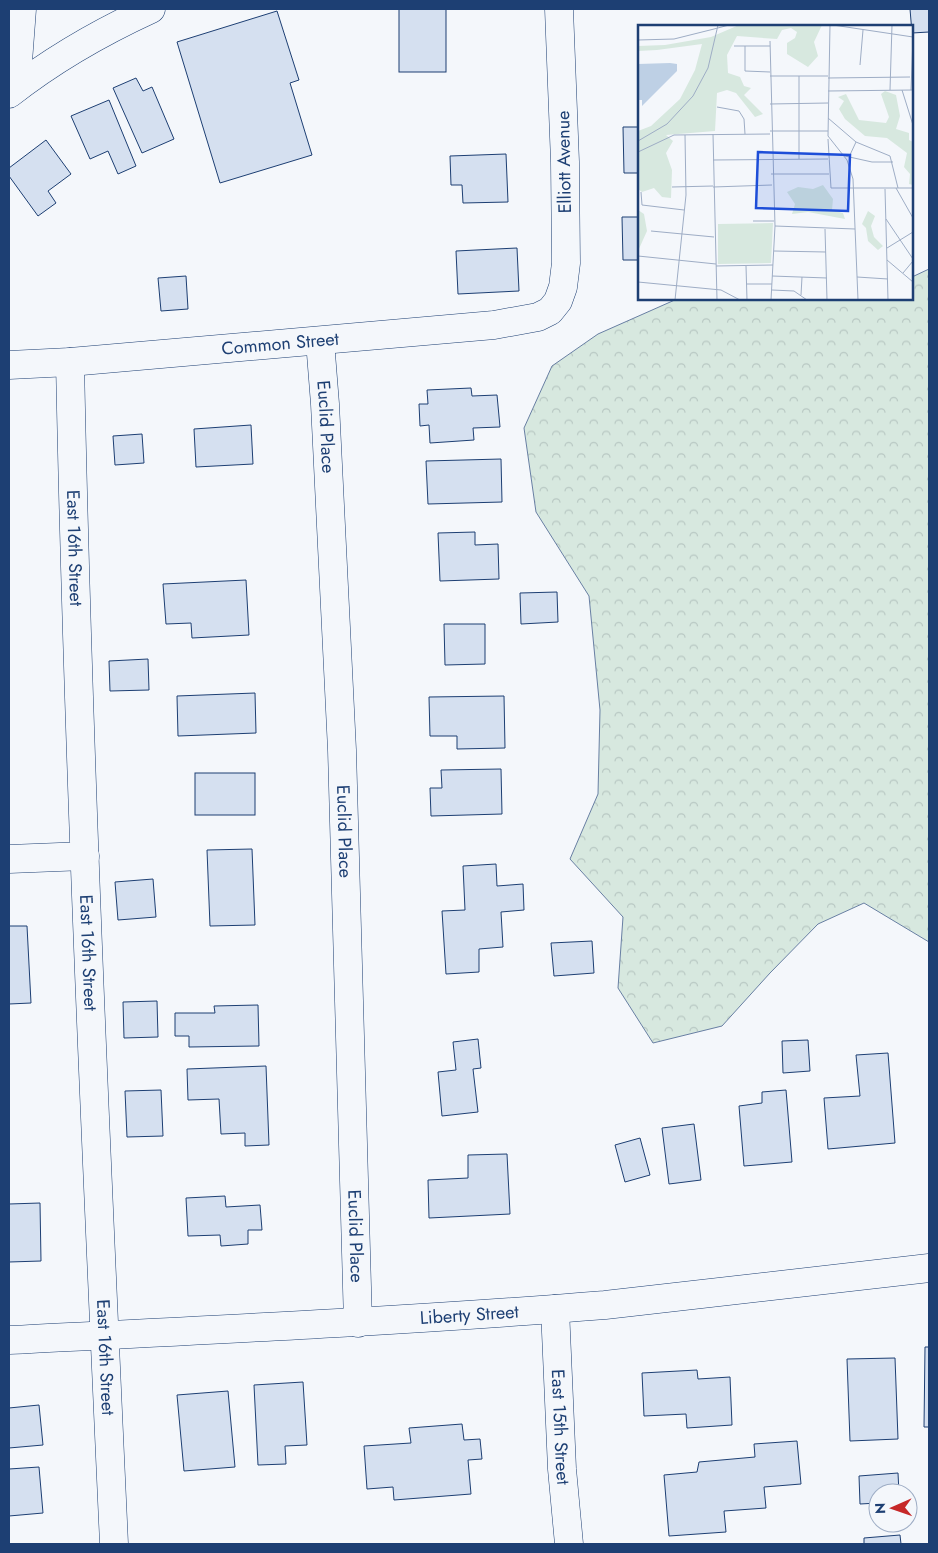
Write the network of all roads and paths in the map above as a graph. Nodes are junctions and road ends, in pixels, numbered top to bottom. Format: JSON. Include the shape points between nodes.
{"nodes":[{"id":1,"x":152,"y":9,"type":"edge"},
{"id":2,"x":559,"y":9,"type":"edge"},
{"id":3,"x":17,"y":14,"type":"edge"},
{"id":4,"x":12,"y":91,"type":"edge"},
{"id":5,"x":550,"y":311,"type":"joint"},
{"id":6,"x":320,"y":341,"type":"junction"},
{"id":7,"x":70,"y":362,"type":"junction"},
{"id":8,"x":9,"y":364,"type":"edge"},
{"id":9,"x":85,"y":856,"type":"junction"},
{"id":10,"x":9,"y":859,"type":"edge"},
{"id":11,"x":929,"y":1268,"type":"edge"},
{"id":12,"x":555,"y":1309,"type":"junction"},
{"id":13,"x":358,"y":1323,"type":"junction"},
{"id":14,"x":105,"y":1335,"type":"junction"},
{"id":15,"x":9,"y":1340,"type":"edge"},
{"id":16,"x":114,"y":1544,"type":"edge"},
{"id":17,"x":569,"y":1544,"type":"edge"}],
"edges":[{"from":1,"to":4,"type":"street","via":[[74,49]]},
{"from":2,"to":5,"type":"street","name":"Elliott Avenue","via":[[566,162],[566,263],[563,287]]},
{"from":3,"to":4,"type":"street"},
{"from":5,"to":6,"type":"street","name":"Common Street","via":[[538,317],[494,325]]},
{"from":6,"to":7,"type":"street","name":"Common Street"},
{"from":6,"to":13,"type":"street","name":"Euclid Place","via":[[342,750]]},
{"from":7,"to":8,"type":"street","name":"Common Street"},
{"from":7,"to":9,"type":"street","name":"East 16th Street","via":[[72,517]]},
{"from":9,"to":10,"type":"street"},
{"from":9,"to":14,"type":"street","name":"East 16th Street"},
{"from":11,"to":12,"type":"street","name":"Liberty Street"},
{"from":12,"to":13,"type":"street","name":"Liberty Street"},
{"from":12,"to":17,"type":"street","name":"East 15th Street","via":[[562,1469]]},
{"from":13,"to":14,"type":"street","name":"Liberty Street"},
{"from":14,"to":15,"type":"street","name":"Liberty Street"},
{"from":14,"to":16,"type":"street","name":"East 16th Street"}]}
